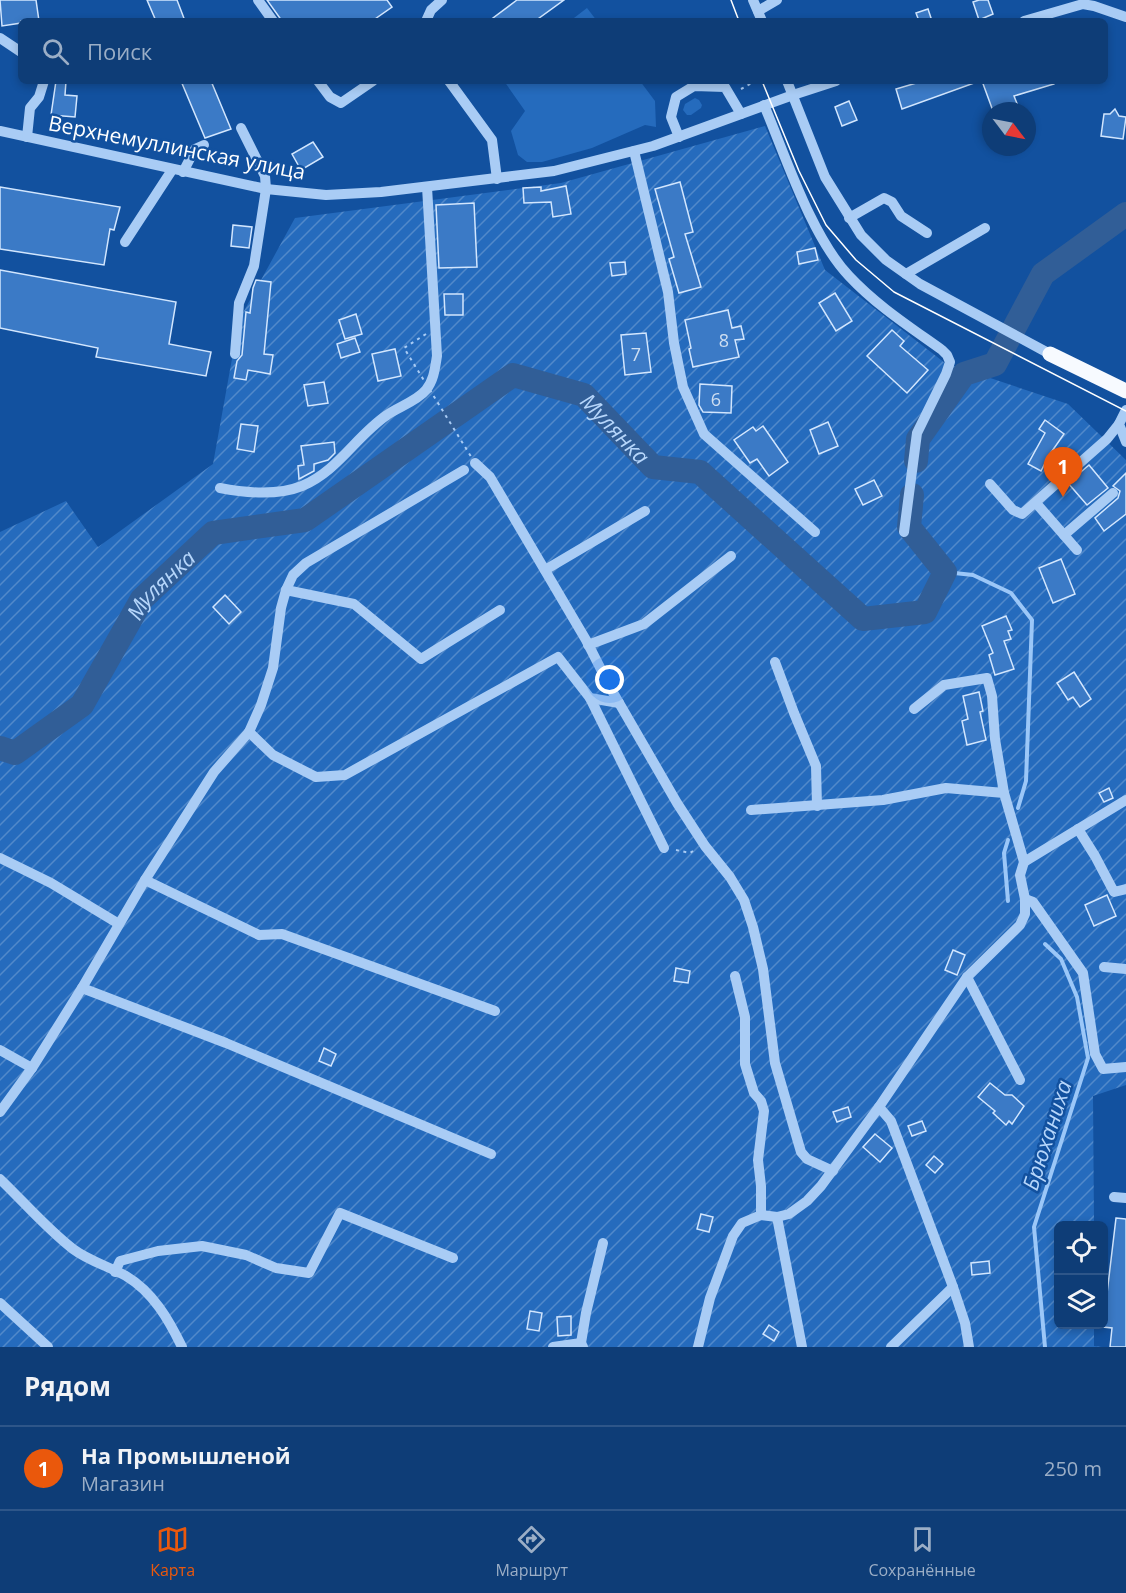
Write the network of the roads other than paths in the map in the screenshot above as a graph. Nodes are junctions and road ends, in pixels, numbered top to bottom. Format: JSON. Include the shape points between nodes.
{"nodes":[{"id":1,"x":258,"y":0,"type":"edge"},
{"id":2,"x":442,"y":0,"type":"edge"},
{"id":3,"x":753,"y":0,"type":"edge"},
{"id":4,"x":777,"y":0,"type":"edge"},
{"id":5,"x":1074,"y":3,"type":"edge"},
{"id":6,"x":760,"y":16,"type":"edge"},
{"id":7,"x":1126,"y":17,"type":"edge"},
{"id":8,"x":271,"y":18,"type":"edge"},
{"id":9,"x":427,"y":18,"type":"edge"},
{"id":10,"x":1032,"y":18,"type":"edge"},
{"id":11,"x":0,"y":38,"type":"edge"},
{"id":12,"x":18,"y":50,"type":"edge"},
{"id":13,"x":43,"y":84,"type":"edge"},
{"id":14,"x":320,"y":84,"type":"edge"},
{"id":15,"x":369,"y":84,"type":"edge"},
{"id":16,"x":451,"y":84,"type":"edge"},
{"id":17,"x":788,"y":84,"type":"edge"},
{"id":18,"x":827,"y":84,"type":"edge"},
{"id":19,"x":793,"y":95,"type":"junction"},
{"id":20,"x":764,"y":105,"type":"junction"},
{"id":21,"x":741,"y":114,"type":"junction"},
{"id":22,"x":241,"y":128,"type":"dead end"},
{"id":23,"x":0,"y":131,"type":"edge"},
{"id":24,"x":27,"y":137,"type":"junction"},
{"id":25,"x":679,"y":137,"type":"junction"},
{"id":26,"x":204,"y":145,"type":"dead end"},
{"id":27,"x":634,"y":151,"type":"junction"},
{"id":28,"x":177,"y":171,"type":"junction"},
{"id":29,"x":497,"y":179,"type":"junction"},
{"id":30,"x":427,"y":187,"type":"junction"},
{"id":31,"x":266,"y":189,"type":"junction"},
{"id":32,"x":849,"y":218,"type":"junction"},
{"id":33,"x":986,"y":228,"type":"dead end"},
{"id":34,"x":927,"y":232,"type":"dead end"},
{"id":35,"x":125,"y":242,"type":"dead end"},
{"id":36,"x":906,"y":274,"type":"junction"},
{"id":37,"x":235,"y":354,"type":"dead end"},
{"id":38,"x":1050,"y":354,"type":"joint"},
{"id":39,"x":1126,"y":391,"type":"edge"},
{"id":40,"x":1126,"y":410,"type":"edge"},
{"id":41,"x":1119,"y":424,"type":"junction"},
{"id":42,"x":1126,"y":442,"type":"edge"},
{"id":43,"x":475,"y":464,"type":"road end"},
{"id":44,"x":464,"y":470,"type":"dead end"},
{"id":45,"x":990,"y":484,"type":"dead end"},
{"id":46,"x":220,"y":488,"type":"dead end"},
{"id":47,"x":1113,"y":493,"type":"dead end"},
{"id":48,"x":1036,"y":503,"type":"junction"},
{"id":49,"x":645,"y":511,"type":"dead end"},
{"id":50,"x":815,"y":532,"type":"dead end"},
{"id":51,"x":904,"y":532,"type":"dead end"},
{"id":52,"x":1064,"y":535,"type":"junction"},
{"id":53,"x":1077,"y":550,"type":"dead end"},
{"id":54,"x":731,"y":556,"type":"dead end"},
{"id":55,"x":545,"y":570,"type":"junction"},
{"id":56,"x":286,"y":590,"type":"junction"},
{"id":57,"x":500,"y":610,"type":"dead end"},
{"id":58,"x":588,"y":645,"type":"junction"},
{"id":59,"x":775,"y":662,"type":"dead end"},
{"id":60,"x":590,"y":698,"type":"junction"},
{"id":61,"x":620,"y":703,"type":"junction"},
{"id":62,"x":914,"y":709,"type":"dead end"},
{"id":63,"x":249,"y":732,"type":"junction"},
{"id":64,"x":1004,"y":793,"type":"junction"},
{"id":65,"x":1126,"y":800,"type":"edge"},
{"id":66,"x":817,"y":806,"type":"junction"},
{"id":67,"x":751,"y":810,"type":"dead end"},
{"id":68,"x":1078,"y":829,"type":"junction"},
{"id":69,"x":664,"y":848,"type":"road end"},
{"id":70,"x":0,"y":858,"type":"edge"},
{"id":71,"x":1024,"y":862,"type":"junction"},
{"id":72,"x":145,"y":880,"type":"junction"},
{"id":73,"x":1126,"y":889,"type":"edge"},
{"id":74,"x":1025,"y":900,"type":"junction"},
{"id":75,"x":119,"y":924,"type":"junction"},
{"id":76,"x":1104,"y":968,"type":"dead end"},
{"id":77,"x":1126,"y":969,"type":"edge"},
{"id":78,"x":735,"y":976,"type":"dead end"},
{"id":79,"x":967,"y":977,"type":"junction"},
{"id":80,"x":82,"y":988,"type":"junction"},
{"id":81,"x":495,"y":1011,"type":"dead end"},
{"id":82,"x":0,"y":1050,"type":"edge"},
{"id":83,"x":1126,"y":1067,"type":"edge"},
{"id":84,"x":32,"y":1068,"type":"junction"},
{"id":85,"x":1020,"y":1080,"type":"dead end"},
{"id":86,"x":879,"y":1107,"type":"junction"},
{"id":87,"x":0,"y":1112,"type":"edge"},
{"id":88,"x":491,"y":1154,"type":"dead end"},
{"id":89,"x":833,"y":1171,"type":"junction"},
{"id":90,"x":0,"y":1179,"type":"edge"},
{"id":91,"x":1114,"y":1197,"type":"dead end"},
{"id":92,"x":1126,"y":1198,"type":"edge"},
{"id":93,"x":761,"y":1215,"type":"junction"},
{"id":94,"x":777,"y":1217,"type":"junction"},
{"id":95,"x":603,"y":1243,"type":"dead end"},
{"id":96,"x":453,"y":1258,"type":"dead end"},
{"id":97,"x":115,"y":1272,"type":"junction"},
{"id":98,"x":953,"y":1287,"type":"junction"},
{"id":99,"x":0,"y":1303,"type":"edge"},
{"id":100,"x":582,"y":1345,"type":"edge"},
{"id":101,"x":48,"y":1347,"type":"edge"},
{"id":102,"x":182,"y":1347,"type":"edge"},
{"id":103,"x":553,"y":1347,"type":"edge"},
{"id":104,"x":698,"y":1347,"type":"edge"},
{"id":105,"x":802,"y":1347,"type":"edge"},
{"id":106,"x":891,"y":1347,"type":"edge"},
{"id":107,"x":969,"y":1347,"type":"edge"}],
"edges":[{"from":1,"to":8,"type":"street"},
{"from":2,"to":9,"type":"street"},
{"from":3,"to":6,"type":"street"},
{"from":4,"to":6,"type":"street"},
{"from":5,"to":7,"type":"street"},
{"from":5,"to":10,"type":"street"},
{"from":11,"to":12,"type":"street"},
{"from":13,"to":24,"type":"street","via":[[30,108]]},
{"from":14,"to":15,"type":"street","via":[[330,97],[341,103]]},
{"from":16,"to":29,"type":"street","via":[[492,140]]},
{"from":17,"to":19,"type":"street"},
{"from":18,"to":19,"type":"street","name":"Верхнемуллинская улица"},
{"from":19,"to":20,"type":"street","name":"Верхнемуллинская улица"},
{"from":19,"to":32,"type":"street","via":[[825,177]]},
{"from":20,"to":21,"type":"street","name":"Верхнемуллинская улица"},
{"from":20,"to":51,"type":"street","via":[[824,243],[847,275],[872,299],[942,350],[950,362],[917,433]]},
{"from":21,"to":25,"type":"street","name":"Верхнемуллинская улица"},
{"from":21,"to":25,"type":"street","via":[[725,87],[694,86],[676,97],[671,117]]},
{"from":22,"to":31,"type":"street","via":[[265,176]]},
{"from":23,"to":24,"type":"street","name":"Верхнемуллинская улица"},
{"from":24,"to":28,"type":"street","name":"Верхнемуллинская улица"},
{"from":25,"to":27,"type":"street","name":"Верхнемуллинская улица"},
{"from":26,"to":28,"type":"street","via":[[195,149]]},
{"from":27,"to":29,"type":"street","name":"Верхнемуллинская улица","via":[[554,171]]},
{"from":27,"to":50,"type":"street","via":[[668,292],[683,387],[704,434]]},
{"from":28,"to":31,"type":"street","name":"Верхнемуллинская улица"},
{"from":28,"to":35,"type":"street"},
{"from":29,"to":30,"type":"street","name":"Верхнемуллинская улица"},
{"from":30,"to":31,"type":"street","name":"Верхнемуллинская улица","via":[[326,195]]},
{"from":30,"to":46,"type":"street","via":[[437,356],[434,375],[425,392],[385,416],[338,463],[300,487],[248,493]]},
{"from":31,"to":37,"type":"street","via":[[254,266],[239,303]]},
{"from":32,"to":34,"type":"street","via":[[879,200],[888,199],[901,216]]},
{"from":32,"to":36,"type":"street","via":[[886,260]]},
{"from":33,"to":36,"type":"street"},
{"from":36,"to":38,"type":"street"},
{"from":38,"to":39,"type":"main road"},
{"from":40,"to":41,"type":"street"},
{"from":41,"to":42,"type":"street"},
{"from":41,"to":48,"type":"street"},
{"from":43,"to":55,"type":"street","via":[[490,477]]},
{"from":44,"to":56,"type":"street","via":[[306,563]]},
{"from":45,"to":48,"type":"street","via":[[1017,513],[1022,514]]},
{"from":47,"to":52,"type":"street"},
{"from":48,"to":52,"type":"street"},
{"from":49,"to":55,"type":"street"},
{"from":52,"to":53,"type":"street"},
{"from":54,"to":58,"type":"street","via":[[644,624]]},
{"from":55,"to":58,"type":"street"},
{"from":56,"to":57,"type":"street","via":[[354,604],[421,659]]},
{"from":56,"to":63,"type":"street","via":[[273,668]]},
{"from":58,"to":61,"type":"street"},
{"from":59,"to":66,"type":"street","via":[[816,766]]},
{"from":60,"to":61,"type":"street"},
{"from":60,"to":63,"type":"street","via":[[558,657],[345,775],[316,777],[273,755]]},
{"from":60,"to":69,"type":"street"},
{"from":61,"to":89,"type":"street","via":[[677,803],[744,900],[763,969],[775,1063],[801,1152]]},
{"from":62,"to":64,"type":"street","via":[[944,685],[987,678]]},
{"from":63,"to":72,"type":"street","via":[[214,772]]},
{"from":64,"to":66,"type":"street","via":[[946,788],[883,800]]},
{"from":64,"to":71,"type":"street"},
{"from":65,"to":68,"type":"street"},
{"from":66,"to":67,"type":"street"},
{"from":68,"to":71,"type":"street"},
{"from":68,"to":73,"type":"street","via":[[1114,892]]},
{"from":70,"to":75,"type":"street"},
{"from":71,"to":74,"type":"street","via":[[1020,875]]},
{"from":72,"to":75,"type":"street"},
{"from":72,"to":81,"type":"street","via":[[259,935],[282,934]]},
{"from":74,"to":79,"type":"street","via":[[1020,925]]},
{"from":74,"to":83,"type":"street","via":[[1033,902],[1083,973],[1095,1054],[1103,1069]]},
{"from":75,"to":80,"type":"street"},
{"from":76,"to":77,"type":"street"},
{"from":78,"to":93,"type":"street","via":[[745,1017],[745,1064],[764,1111],[758,1160]]},
{"from":79,"to":85,"type":"street"},
{"from":79,"to":86,"type":"street"},
{"from":80,"to":84,"type":"street"},
{"from":80,"to":88,"type":"street","via":[[226,1042]]},
{"from":82,"to":84,"type":"street"},
{"from":84,"to":87,"type":"street"},
{"from":86,"to":89,"type":"street"},
{"from":86,"to":98,"type":"street","via":[[891,1122]]},
{"from":89,"to":94,"type":"street","via":[[807,1201]]},
{"from":90,"to":97,"type":"street","via":[[72,1248]]},
{"from":91,"to":92,"type":"street"},
{"from":93,"to":94,"type":"street"},
{"from":93,"to":104,"type":"street","via":[[742,1223],[733,1236],[710,1298]]},
{"from":94,"to":105,"type":"street"},
{"from":95,"to":100,"type":"street"},
{"from":96,"to":97,"type":"street","via":[[340,1213],[309,1273],[276,1268],[246,1255],[202,1246],[120,1261]]},
{"from":97,"to":102,"type":"street","via":[[148,1294],[167,1317]]},
{"from":98,"to":106,"type":"street"},
{"from":98,"to":107,"type":"street"},
{"from":99,"to":101,"type":"street"},
{"from":100,"to":103,"type":"street"}]}
